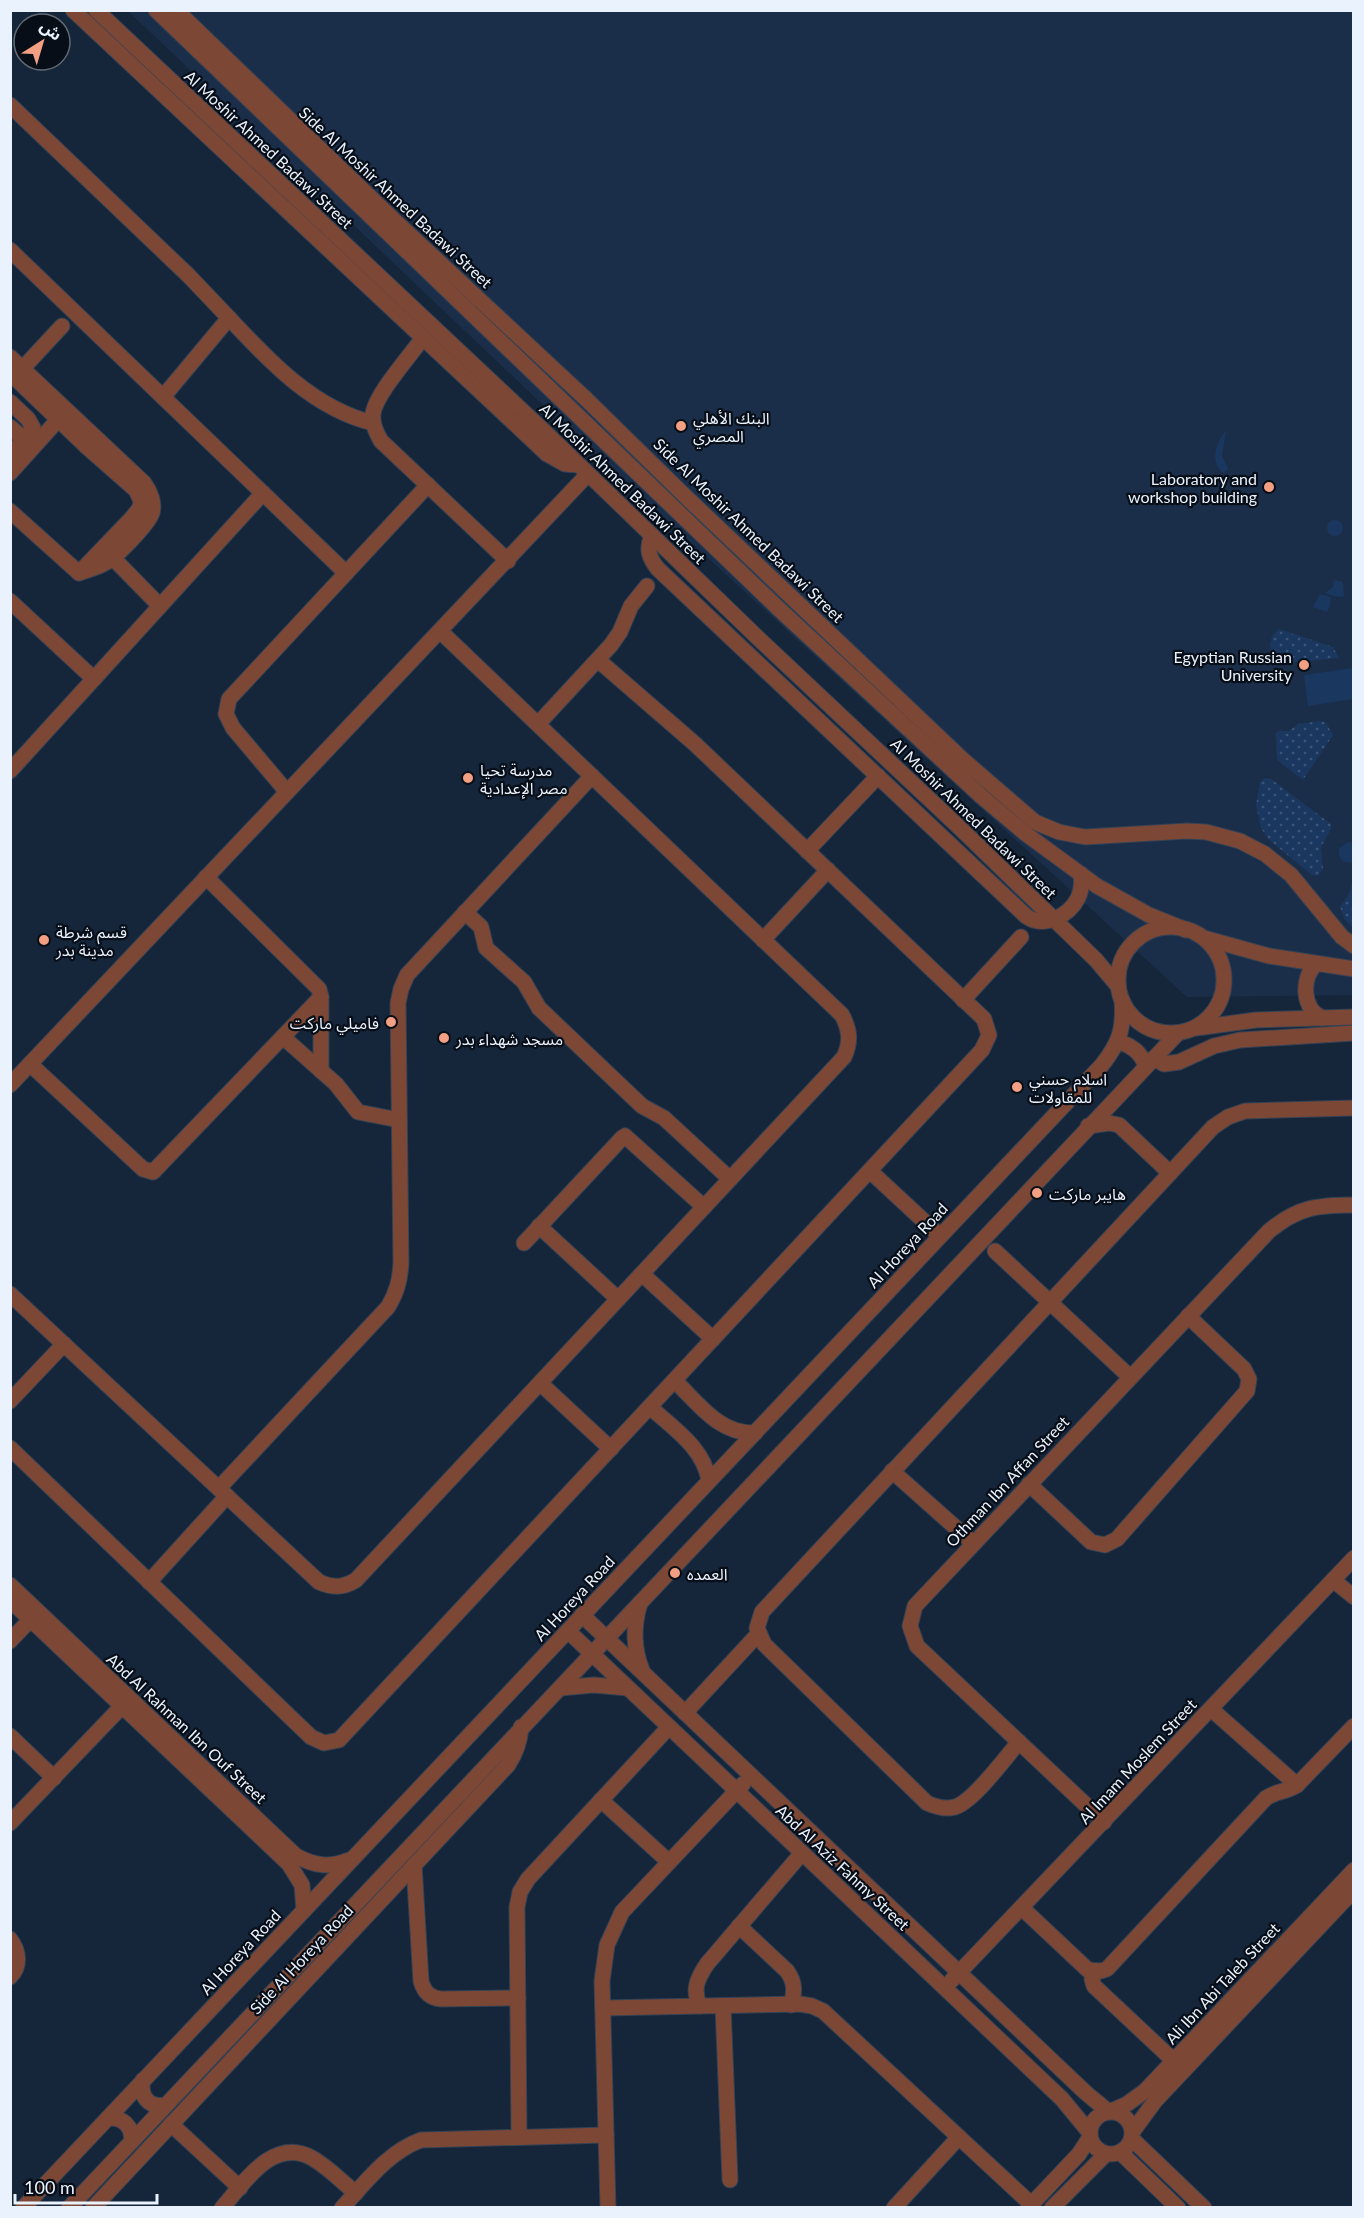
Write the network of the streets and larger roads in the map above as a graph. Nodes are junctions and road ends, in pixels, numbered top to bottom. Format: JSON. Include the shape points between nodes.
{"nodes":[{"id":1,"x":73,"y":10,"type":"edge"},
{"id":2,"x":96,"y":10,"type":"edge"},
{"id":3,"x":156,"y":10,"type":"edge"},
{"id":4,"x":176,"y":10,"type":"edge"},
{"id":5,"x":10,"y":105,"type":"edge"},
{"id":6,"x":391,"y":228,"type":"junction"},
{"id":7,"x":10,"y":250,"type":"edge"},
{"id":8,"x":229,"y":318,"type":"junction"},
{"id":9,"x":62,"y":326,"type":"dead end"},
{"id":10,"x":422,"y":339,"type":"junction"},
{"id":11,"x":10,"y":357,"type":"edge"},
{"id":12,"x":17,"y":370,"type":"edge"},
{"id":13,"x":504,"y":393,"type":"junction"},
{"id":14,"x":163,"y":397,"type":"junction"},
{"id":15,"x":10,"y":402,"type":"edge"},
{"id":16,"x":493,"y":405,"type":"junction"},
{"id":17,"x":63,"y":415,"type":"junction"},
{"id":18,"x":373,"y":423,"type":"junction"},
{"id":19,"x":10,"y":427,"type":"edge"},
{"id":20,"x":25,"y":440,"type":"junction"},
{"id":21,"x":10,"y":456,"type":"edge"},
{"id":22,"x":583,"y":469,"type":"junction"},
{"id":23,"x":10,"y":473,"type":"edge"},
{"id":24,"x":428,"y":485,"type":"junction"},
{"id":25,"x":263,"y":493,"type":"junction"},
{"id":26,"x":10,"y":511,"type":"edge"},
{"id":27,"x":141,"y":518,"type":"junction"},
{"id":28,"x":652,"y":536,"type":"junction"},
{"id":29,"x":113,"y":558,"type":"junction"},
{"id":30,"x":508,"y":561,"type":"junction"},
{"id":31,"x":78,"y":573,"type":"junction"},
{"id":32,"x":346,"y":573,"type":"junction"},
{"id":33,"x":647,"y":586,"type":"dead end"},
{"id":34,"x":10,"y":601,"type":"edge"},
{"id":35,"x":160,"y":606,"type":"junction"},
{"id":36,"x":440,"y":631,"type":"junction"},
{"id":37,"x":598,"y":660,"type":"junction"},
{"id":38,"x":94,"y":679,"type":"junction"},
{"id":39,"x":537,"y":724,"type":"junction"},
{"id":40,"x":10,"y":771,"type":"edge"},
{"id":41,"x":592,"y":776,"type":"junction"},
{"id":42,"x":878,"y":776,"type":"junction"},
{"id":43,"x":907,"y":778,"type":"junction"},
{"id":44,"x":287,"y":792,"type":"junction"},
{"id":45,"x":894,"y":792,"type":"junction"},
{"id":46,"x":1031,"y":828,"type":"junction"},
{"id":47,"x":1067,"y":834,"type":"junction"},
{"id":48,"x":807,"y":850,"type":"junction"},
{"id":49,"x":1053,"y":854,"type":"junction"},
{"id":50,"x":828,"y":870,"type":"junction"},
{"id":51,"x":1081,"y":874,"type":"junction"},
{"id":52,"x":206,"y":877,"type":"junction"},
{"id":53,"x":465,"y":912,"type":"junction"},
{"id":54,"x":1053,"y":920,"type":"junction"},
{"id":55,"x":1185,"y":930,"type":"junction"},
{"id":56,"x":1200,"y":936,"type":"junction"},
{"id":57,"x":1021,"y":937,"type":"dead end"},
{"id":58,"x":763,"y":940,"type":"junction"},
{"id":59,"x":1353,"y":946,"type":"edge"},
{"id":60,"x":1316,"y":964,"type":"junction"},
{"id":61,"x":1353,"y":969,"type":"edge"},
{"id":62,"x":1120,"y":993,"type":"junction"},
{"id":63,"x":321,"y":997,"type":"junction"},
{"id":64,"x":963,"y":1000,"type":"junction"},
{"id":65,"x":1353,"y":1017,"type":"edge"},
{"id":66,"x":1322,"y":1018,"type":"junction"},
{"id":67,"x":1256,"y":1020,"type":"junction"},
{"id":68,"x":1193,"y":1028,"type":"junction"},
{"id":69,"x":1178,"y":1033,"type":"junction"},
{"id":70,"x":1353,"y":1033,"type":"edge"},
{"id":71,"x":283,"y":1037,"type":"junction"},
{"id":72,"x":1258,"y":1038,"type":"junction"},
{"id":73,"x":1118,"y":1042,"type":"junction"},
{"id":74,"x":1150,"y":1062,"type":"junction"},
{"id":75,"x":30,"y":1064,"type":"junction"},
{"id":76,"x":321,"y":1071,"type":"junction"},
{"id":77,"x":10,"y":1084,"type":"edge"},
{"id":78,"x":1120,"y":1092,"type":"junction"},
{"id":79,"x":1353,"y":1108,"type":"edge"},
{"id":80,"x":399,"y":1120,"type":"junction"},
{"id":81,"x":1119,"y":1125,"type":"junction"},
{"id":82,"x":1088,"y":1126,"type":"junction"},
{"id":83,"x":870,"y":1171,"type":"junction"},
{"id":84,"x":1170,"y":1173,"type":"junction"},
{"id":85,"x":730,"y":1179,"type":"junction"},
{"id":86,"x":1353,"y":1205,"type":"edge"},
{"id":87,"x":704,"y":1207,"type":"junction"},
{"id":88,"x":940,"y":1236,"type":"junction"},
{"id":89,"x":995,"y":1251,"type":"dead end"},
{"id":90,"x":642,"y":1274,"type":"junction"},
{"id":91,"x":10,"y":1294,"type":"edge"},
{"id":92,"x":1050,"y":1302,"type":"junction"},
{"id":93,"x":615,"y":1303,"type":"junction"},
{"id":94,"x":1188,"y":1316,"type":"junction"},
{"id":95,"x":713,"y":1339,"type":"junction"},
{"id":96,"x":64,"y":1344,"type":"junction"},
{"id":97,"x":1130,"y":1377,"type":"junction"},
{"id":98,"x":675,"y":1381,"type":"junction"},
{"id":99,"x":540,"y":1383,"type":"junction"},
{"id":100,"x":10,"y":1401,"type":"edge"},
{"id":101,"x":650,"y":1407,"type":"junction"},
{"id":102,"x":755,"y":1433,"type":"junction"},
{"id":103,"x":10,"y":1448,"type":"edge"},
{"id":104,"x":611,"y":1449,"type":"junction"},
{"id":105,"x":892,"y":1471,"type":"junction"},
{"id":106,"x":709,"y":1481,"type":"junction"},
{"id":107,"x":1029,"y":1484,"type":"junction"},
{"id":108,"x":223,"y":1492,"type":"junction"},
{"id":109,"x":973,"y":1543,"type":"junction"},
{"id":110,"x":1353,"y":1558,"type":"edge"},
{"id":111,"x":1333,"y":1580,"type":"junction"},
{"id":112,"x":150,"y":1582,"type":"junction"},
{"id":113,"x":10,"y":1585,"type":"edge"},
{"id":114,"x":1353,"y":1597,"type":"edge"},
{"id":115,"x":10,"y":1600,"type":"edge"},
{"id":116,"x":641,"y":1600,"type":"junction"},
{"id":117,"x":582,"y":1615,"type":"junction"},
{"id":118,"x":31,"y":1619,"type":"junction"},
{"id":119,"x":568,"y":1631,"type":"junction"},
{"id":120,"x":759,"y":1633,"type":"junction"},
{"id":121,"x":606,"y":1638,"type":"junction"},
{"id":122,"x":10,"y":1641,"type":"edge"},
{"id":123,"x":591,"y":1653,"type":"junction"},
{"id":124,"x":643,"y":1673,"type":"junction"},
{"id":125,"x":560,"y":1688,"type":"junction"},
{"id":126,"x":628,"y":1688,"type":"junction"},
{"id":127,"x":126,"y":1702,"type":"junction"},
{"id":128,"x":1211,"y":1709,"type":"junction"},
{"id":129,"x":685,"y":1713,"type":"junction"},
{"id":130,"x":1353,"y":1726,"type":"edge"},
{"id":131,"x":521,"y":1727,"type":"junction"},
{"id":132,"x":669,"y":1727,"type":"junction"},
{"id":133,"x":10,"y":1736,"type":"edge"},
{"id":134,"x":1019,"y":1742,"type":"junction"},
{"id":135,"x":751,"y":1776,"type":"junction"},
{"id":136,"x":54,"y":1778,"type":"junction"},
{"id":137,"x":1297,"y":1785,"type":"junction"},
{"id":138,"x":737,"y":1791,"type":"junction"},
{"id":139,"x":601,"y":1800,"type":"junction"},
{"id":140,"x":1104,"y":1822,"type":"junction"},
{"id":141,"x":10,"y":1823,"type":"edge"},
{"id":142,"x":802,"y":1853,"type":"junction"},
{"id":143,"x":352,"y":1858,"type":"junction"},
{"id":144,"x":669,"y":1862,"type":"junction"},
{"id":145,"x":414,"y":1865,"type":"junction"},
{"id":146,"x":1353,"y":1870,"type":"edge"},
{"id":147,"x":1353,"y":1890,"type":"edge"},
{"id":148,"x":1022,"y":1908,"type":"junction"},
{"id":149,"x":304,"y":1910,"type":"junction"},
{"id":150,"x":740,"y":1926,"type":"junction"},
{"id":151,"x":1299,"y":1938,"type":"junction"},
{"id":152,"x":10,"y":1939,"type":"edge"},
{"id":153,"x":1095,"y":1971,"type":"junction"},
{"id":154,"x":959,"y":1973,"type":"junction"},
{"id":155,"x":10,"y":1977,"type":"edge"},
{"id":156,"x":945,"y":1988,"type":"junction"},
{"id":157,"x":518,"y":1998,"type":"junction"},
{"id":158,"x":791,"y":2005,"type":"junction"},
{"id":159,"x":700,"y":2006,"type":"junction"},
{"id":160,"x":723,"y":2006,"type":"junction"},
{"id":161,"x":603,"y":2008,"type":"junction"},
{"id":162,"x":1174,"y":2061,"type":"junction"},
{"id":163,"x":143,"y":2080,"type":"junction"},
{"id":164,"x":1086,"y":2093,"type":"junction"},
{"id":165,"x":1150,"y":2096,"type":"junction"},
{"id":166,"x":165,"y":2105,"type":"junction"},
{"id":167,"x":1070,"y":2107,"type":"junction"},
{"id":168,"x":1110,"y":2111,"type":"junction"},
{"id":169,"x":108,"y":2118,"type":"junction"},
{"id":170,"x":171,"y":2124,"type":"junction"},
{"id":171,"x":606,"y":2135,"type":"junction"},
{"id":172,"x":1090,"y":2135,"type":"junction"},
{"id":173,"x":1132,"y":2135,"type":"junction"},
{"id":174,"x":519,"y":2137,"type":"junction"},
{"id":175,"x":959,"y":2137,"type":"junction"},
{"id":176,"x":132,"y":2141,"type":"junction"},
{"id":177,"x":1113,"y":2153,"type":"junction"},
{"id":178,"x":1148,"y":2154,"type":"junction"},
{"id":179,"x":1073,"y":2161,"type":"junction"},
{"id":180,"x":1136,"y":2167,"type":"junction"},
{"id":181,"x":1086,"y":2172,"type":"junction"},
{"id":182,"x":730,"y":2180,"type":"dead end"},
{"id":183,"x":240,"y":2188,"type":"junction"},
{"id":184,"x":356,"y":2193,"type":"junction"},
{"id":185,"x":1030,"y":2206,"type":"edge"},
{"id":186,"x":23,"y":2208,"type":"edge"},
{"id":187,"x":69,"y":2208,"type":"edge"},
{"id":188,"x":93,"y":2208,"type":"edge"},
{"id":189,"x":222,"y":2208,"type":"edge"},
{"id":190,"x":342,"y":2208,"type":"edge"},
{"id":191,"x":608,"y":2208,"type":"edge"},
{"id":192,"x":894,"y":2208,"type":"edge"},
{"id":193,"x":1052,"y":2208,"type":"edge"},
{"id":194,"x":1178,"y":2208,"type":"edge"},
{"id":195,"x":1203,"y":2208,"type":"edge"}],
"edges":[{"from":1,"to":10,"type":"street"},
{"from":2,"to":13,"type":"street","name":"Al Moshir Ahmed Badawi Street"},
{"from":3,"to":6,"type":"street","name":"Al Moshir Ahmed Badawi Street"},
{"from":4,"to":6,"type":"street","name":"Side Al Moshir Ahmed Badawi Street"},
{"from":5,"to":8,"type":"street"},
{"from":6,"to":46,"type":"street","name":"Al Moshir Ahmed Badawi Street","via":[[779,609],[981,796]]},
{"from":7,"to":14,"type":"street"},
{"from":8,"to":14,"type":"street"},
{"from":8,"to":18,"type":"street","via":[[268,360],[296,382],[332,407]]},
{"from":9,"to":12,"type":"street"},
{"from":10,"to":16,"type":"street"},
{"from":10,"to":18,"type":"street","via":[[375,403]]},
{"from":11,"to":12,"type":"street"},
{"from":12,"to":17,"type":"street"},
{"from":13,"to":16,"type":"street"},
{"from":13,"to":22,"type":"street","name":"Al Moshir Ahmed Badawi Street"},
{"from":14,"to":25,"type":"street"},
{"from":15,"to":20,"type":"street","via":[[32,423]]},
{"from":16,"to":22,"type":"street","via":[[553,459]]},
{"from":17,"to":23,"type":"street"},
{"from":17,"to":27,"type":"street","via":[[150,494],[153,508]]},
{"from":18,"to":24,"type":"street","via":[[381,441]]},
{"from":19,"to":20,"type":"street"},
{"from":20,"to":21,"type":"street"},
{"from":22,"to":28,"type":"street","name":"Al Moshir Ahmed Badawi Street"},
{"from":22,"to":30,"type":"street"},
{"from":24,"to":30,"type":"street"},
{"from":24,"to":32,"type":"street"},
{"from":25,"to":32,"type":"street"},
{"from":25,"to":35,"type":"street"},
{"from":26,"to":31,"type":"street"},
{"from":27,"to":29,"type":"street"},
{"from":27,"to":31,"type":"street"},
{"from":28,"to":42,"type":"street","via":[[649,551],[657,570]]},
{"from":28,"to":43,"type":"street","name":"Al Moshir Ahmed Badawi Street"},
{"from":29,"to":31,"type":"street"},
{"from":29,"to":35,"type":"street"},
{"from":30,"to":36,"type":"street"},
{"from":32,"to":44,"type":"street","via":[[233,693],[226,707],[233,729]]},
{"from":33,"to":37,"type":"street","via":[[631,606],[616,639]]},
{"from":34,"to":38,"type":"street"},
{"from":35,"to":38,"type":"street"},
{"from":36,"to":39,"type":"street"},
{"from":36,"to":44,"type":"street"},
{"from":37,"to":39,"type":"street"},
{"from":37,"to":48,"type":"street","via":[[695,744]]},
{"from":38,"to":40,"type":"street"},
{"from":39,"to":41,"type":"street"},
{"from":41,"to":53,"type":"street"},
{"from":41,"to":58,"type":"street"},
{"from":42,"to":45,"type":"street"},
{"from":42,"to":48,"type":"street"},
{"from":43,"to":45,"type":"street"},
{"from":43,"to":54,"type":"street","name":"Al Moshir Ahmed Badawi Street"},
{"from":44,"to":52,"type":"street"},
{"from":45,"to":54,"type":"street","via":[[1026,916],[1039,922]]},
{"from":46,"to":47,"type":"street"},
{"from":46,"to":49,"type":"street","name":"Al Moshir Ahmed Badawi Street"},
{"from":47,"to":49,"type":"street"},
{"from":47,"to":59,"type":"street","via":[[1095,837],[1187,831],[1240,841],[1265,854],[1291,875]]},
{"from":48,"to":50,"type":"street"},
{"from":49,"to":51,"type":"street","name":"Al Moshir Ahmed Badawi Street"},
{"from":50,"to":58,"type":"street"},
{"from":50,"to":64,"type":"street"},
{"from":51,"to":54,"type":"street","via":[[1077,900]]},
{"from":51,"to":55,"type":"street","name":"Al Moshir Ahmed Badawi Street","via":[[1131,906]]},
{"from":52,"to":63,"type":"street","via":[[316,986]]},
{"from":52,"to":75,"type":"street"},
{"from":53,"to":80,"type":"street","via":[[407,975],[401,989]]},
{"from":53,"to":85,"type":"street","via":[[481,927],[486,948],[524,982],[539,1008],[642,1106],[664,1118]]},
{"from":54,"to":62,"type":"street","name":"Al Moshir Ahmed Badawi Street","via":[[1110,975]]},
{"from":55,"to":56,"type":"street"},
{"from":55,"to":62,"type":"street","via":[[1160,928],[1136,940],[1121,961]]},
{"from":56,"to":60,"type":"street"},
{"from":56,"to":68,"type":"street","via":[[1221,966],[1222,991],[1212,1013]]},
{"from":57,"to":64,"type":"street"},
{"from":58,"to":85,"type":"street","via":[[842,1015],[848,1025],[849,1047]]},
{"from":60,"to":61,"type":"street"},
{"from":60,"to":66,"type":"street","via":[[1307,977],[1307,1001]]},
{"from":62,"to":69,"type":"street","via":[[1127,1010],[1142,1024],[1160,1032]]},
{"from":62,"to":73,"type":"street","name":"Al Horeya Road"},
{"from":63,"to":71,"type":"street"},
{"from":63,"to":76,"type":"street"},
{"from":64,"to":83,"type":"street","via":[[984,1019],[987,1043]]},
{"from":65,"to":66,"type":"street"},
{"from":66,"to":67,"type":"street"},
{"from":67,"to":68,"type":"street"},
{"from":67,"to":72,"type":"street"},
{"from":68,"to":69,"type":"street"},
{"from":69,"to":74,"type":"street"},
{"from":70,"to":72,"type":"street"},
{"from":71,"to":75,"type":"street","via":[[149,1172]]},
{"from":71,"to":76,"type":"street"},
{"from":72,"to":74,"type":"street","via":[[1227,1042],[1179,1062]]},
{"from":73,"to":74,"type":"street"},
{"from":73,"to":88,"type":"street","name":"Al Horeya Road","via":[[1102,1065]]},
{"from":74,"to":78,"type":"street"},
{"from":75,"to":77,"type":"street"},
{"from":76,"to":80,"type":"street","via":[[358,1112]]},
{"from":78,"to":81,"type":"street"},
{"from":78,"to":82,"type":"street"},
{"from":79,"to":84,"type":"street","via":[[1264,1109],[1228,1117],[1212,1127]]},
{"from":80,"to":108,"type":"street","via":[[401,1263],[396,1294]]},
{"from":81,"to":82,"type":"street"},
{"from":81,"to":84,"type":"street"},
{"from":82,"to":116,"type":"street"},
{"from":83,"to":88,"type":"street"},
{"from":83,"to":95,"type":"street"},
{"from":84,"to":92,"type":"street"},
{"from":85,"to":87,"type":"street"},
{"from":86,"to":94,"type":"street","name":"Othman Ibn Affan Street","via":[[1320,1205],[1284,1219]]},
{"from":87,"to":90,"type":"street"},
{"from":87,"to":93,"type":"street","via":[[625,1136],[532,1234]]},
{"from":88,"to":102,"type":"street","name":"Al Horeya Road"},
{"from":89,"to":92,"type":"street"},
{"from":90,"to":93,"type":"street"},
{"from":90,"to":95,"type":"street"},
{"from":91,"to":96,"type":"street"},
{"from":92,"to":97,"type":"street"},
{"from":92,"to":105,"type":"street"},
{"from":93,"to":99,"type":"street"},
{"from":94,"to":97,"type":"street","name":"Othman Ibn Affan Street"},
{"from":94,"to":107,"type":"street","via":[[1244,1369],[1249,1379],[1247,1391],[1117,1539],[1105,1545],[1091,1542]]},
{"from":95,"to":98,"type":"street"},
{"from":96,"to":100,"type":"street"},
{"from":96,"to":108,"type":"street"},
{"from":97,"to":107,"type":"street","name":"Othman Ibn Affan Street"},
{"from":98,"to":101,"type":"street"},
{"from":98,"to":102,"type":"street","via":[[722,1425],[732,1431]]},
{"from":99,"to":104,"type":"street"},
{"from":99,"to":108,"type":"street","via":[[356,1580],[347,1585],[328,1586],[319,1582]]},
{"from":101,"to":104,"type":"street"},
{"from":101,"to":106,"type":"street","via":[[701,1455]]},
{"from":102,"to":106,"type":"street","name":"Al Horeya Road"},
{"from":103,"to":112,"type":"street"},
{"from":104,"to":112,"type":"street","via":[[344,1735],[332,1743],[311,1737]]},
{"from":105,"to":109,"type":"street"},
{"from":105,"to":120,"type":"street","via":[[762,1612]]},
{"from":106,"to":117,"type":"street","name":"Al Horeya Road"},
{"from":107,"to":109,"type":"street","name":"Othman Ibn Affan Street"},
{"from":108,"to":112,"type":"street"},
{"from":109,"to":134,"type":"street","name":"Othman Ibn Affan Street","via":[[915,1606],[911,1616],[912,1637]]},
{"from":110,"to":111,"type":"street","name":"Al Imam Moslem Street"},
{"from":111,"to":114,"type":"street"},
{"from":111,"to":128,"type":"street","name":"Al Imam Moslem Street"},
{"from":113,"to":127,"type":"street","name":"Abd Al Rahman Ibn Ouf Street"},
{"from":115,"to":118,"type":"street","name":"Abd Al Rahman Ibn Ouf Street"},
{"from":116,"to":121,"type":"street"},
{"from":116,"to":124,"type":"street","via":[[635,1640]]},
{"from":117,"to":119,"type":"street","name":"Al Horeya Road"},
{"from":117,"to":121,"type":"street","name":"Abd Al Aziz Fahmy Street"},
{"from":118,"to":122,"type":"street"},
{"from":118,"to":127,"type":"street","name":"Abd Al Rahman Ibn Ouf Street"},
{"from":119,"to":123,"type":"street","name":"Abd Al Aziz Fahmy Street"},
{"from":119,"to":143,"type":"street","name":"Al Horeya Road"},
{"from":120,"to":129,"type":"street"},
{"from":120,"to":134,"type":"street","via":[[764,1644],[935,1807],[954,1808],[968,1801]]},
{"from":121,"to":123,"type":"street"},
{"from":121,"to":124,"type":"street","name":"Abd Al Aziz Fahmy Street"},
{"from":123,"to":125,"type":"street"},
{"from":123,"to":126,"type":"street","name":"Abd Al Aziz Fahmy Street"},
{"from":124,"to":126,"type":"street"},
{"from":124,"to":129,"type":"street","name":"Abd Al Aziz Fahmy Street"},
{"from":125,"to":126,"type":"street","via":[[594,1684]]},
{"from":125,"to":131,"type":"street"},
{"from":126,"to":132,"type":"street","name":"Abd Al Aziz Fahmy Street"},
{"from":127,"to":136,"type":"street"},
{"from":127,"to":143,"type":"street","name":"Abd Al Rahman Ibn Ouf Street","via":[[296,1856],[324,1866]]},
{"from":127,"to":149,"type":"street","name":"Abd Al Rahman Ibn Ouf Street","via":[[289,1864],[302,1885]]},
{"from":128,"to":137,"type":"street"},
{"from":128,"to":140,"type":"street","name":"Al Imam Moslem Street"},
{"from":129,"to":135,"type":"street","name":"Abd Al Aziz Fahmy Street"},
{"from":130,"to":137,"type":"street"},
{"from":131,"to":145,"type":"street","name":"Side Al Horeya Road","via":[[520,1741],[508,1765]]},
{"from":131,"to":166,"type":"street"},
{"from":132,"to":138,"type":"street","name":"Abd Al Aziz Fahmy Street"},
{"from":132,"to":139,"type":"street"},
{"from":133,"to":136,"type":"street"},
{"from":134,"to":140,"type":"street","name":"Othman Ibn Affan Street"},
{"from":135,"to":138,"type":"street"},
{"from":135,"to":154,"type":"street","name":"Abd Al Aziz Fahmy Street"},
{"from":136,"to":141,"type":"street"},
{"from":137,"to":153,"type":"street","via":[[1266,1798],[1113,1965]]},
{"from":138,"to":142,"type":"street","name":"Abd Al Aziz Fahmy Street"},
{"from":138,"to":144,"type":"street"},
{"from":139,"to":144,"type":"street"},
{"from":139,"to":157,"type":"street","via":[[520,1892]]},
{"from":140,"to":148,"type":"street","name":"Al Imam Moslem Street"},
{"from":142,"to":150,"type":"street"},
{"from":142,"to":156,"type":"street","name":"Abd Al Aziz Fahmy Street"},
{"from":143,"to":149,"type":"street","name":"Al Horeya Road"},
{"from":144,"to":161,"type":"street","via":[[628,1905],[613,1928],[603,1962]]},
{"from":145,"to":157,"type":"street","via":[[421,1981],[426,1992],[441,2000]]},
{"from":145,"to":170,"type":"street","name":"Side Al Horeya Road"},
{"from":146,"to":151,"type":"street","name":"Ali Ibn Abi Taleb Street"},
{"from":147,"to":151,"type":"street","name":"Ali Ibn Abi Taleb Street"},
{"from":148,"to":153,"type":"street","via":[[1083,1966]]},
{"from":148,"to":154,"type":"street","name":"Al Imam Moslem Street"},
{"from":149,"to":163,"type":"street","name":"Al Horeya Road"},
{"from":150,"to":158,"type":"street","via":[[792,1978]]},
{"from":150,"to":159,"type":"street","via":[[697,1980],[696,1998]]},
{"from":151,"to":162,"type":"street","name":"Ali Ibn Abi Taleb Street"},
{"from":151,"to":165,"type":"street","name":"Ali Ibn Abi Taleb Street"},
{"from":152,"to":155,"type":"street","via":[[18,1957]]},
{"from":153,"to":162,"type":"street","via":[[1094,1986]]},
{"from":154,"to":156,"type":"street","name":"Al Imam Moslem Street"},
{"from":154,"to":164,"type":"street","name":"Abd Al Aziz Fahmy Street"},
{"from":156,"to":167,"type":"street","name":"Abd Al Aziz Fahmy Street"},
{"from":157,"to":174,"type":"street"},
{"from":158,"to":160,"type":"street"},
{"from":158,"to":175,"type":"street","via":[[823,2011]]},
{"from":159,"to":160,"type":"street"},
{"from":159,"to":161,"type":"street"},
{"from":160,"to":182,"type":"street"},
{"from":161,"to":171,"type":"street"},
{"from":162,"to":165,"type":"street","name":"Ali Ibn Abi Taleb Street"},
{"from":163,"to":166,"type":"street","via":[[144,2097],[154,2105]]},
{"from":163,"to":169,"type":"street","name":"Al Horeya Road"},
{"from":164,"to":167,"type":"street"},
{"from":164,"to":168,"type":"street","name":"Abd Al Aziz Fahmy Street"},
{"from":165,"to":168,"type":"street","name":"Ali Ibn Abi Taleb Street"},
{"from":165,"to":173,"type":"street","name":"Ali Ibn Abi Taleb Street"},
{"from":166,"to":176,"type":"street"},
{"from":167,"to":172,"type":"street","name":"Abd Al Aziz Fahmy Street"},
{"from":168,"to":172,"type":"street","via":[[1095,2119]]},
{"from":168,"to":173,"type":"street","via":[[1126,2117]]},
{"from":169,"to":176,"type":"street","via":[[126,2123]]},
{"from":169,"to":186,"type":"street","name":"Al Horeya Road"},
{"from":170,"to":183,"type":"street"},
{"from":170,"to":188,"type":"street","name":"Side Al Horeya Road"},
{"from":171,"to":174,"type":"street"},
{"from":171,"to":191,"type":"street"},
{"from":172,"to":177,"type":"street","via":[[1094,2146]]},
{"from":172,"to":179,"type":"street"},
{"from":173,"to":177,"type":"street","via":[[1128,2147]]},
{"from":173,"to":178,"type":"street"},
{"from":174,"to":184,"type":"street","via":[[422,2140],[406,2145]]},
{"from":175,"to":185,"type":"street"},
{"from":175,"to":192,"type":"street"},
{"from":176,"to":187,"type":"street"},
{"from":177,"to":180,"type":"street"},
{"from":177,"to":181,"type":"street"},
{"from":178,"to":180,"type":"street"},
{"from":178,"to":195,"type":"street"},
{"from":179,"to":181,"type":"street"},
{"from":179,"to":185,"type":"street"},
{"from":180,"to":194,"type":"street"},
{"from":181,"to":193,"type":"street"},
{"from":183,"to":184,"type":"street","via":[[265,2161],[288,2151],[313,2158]]},
{"from":183,"to":189,"type":"street"},
{"from":184,"to":190,"type":"street"}]}
